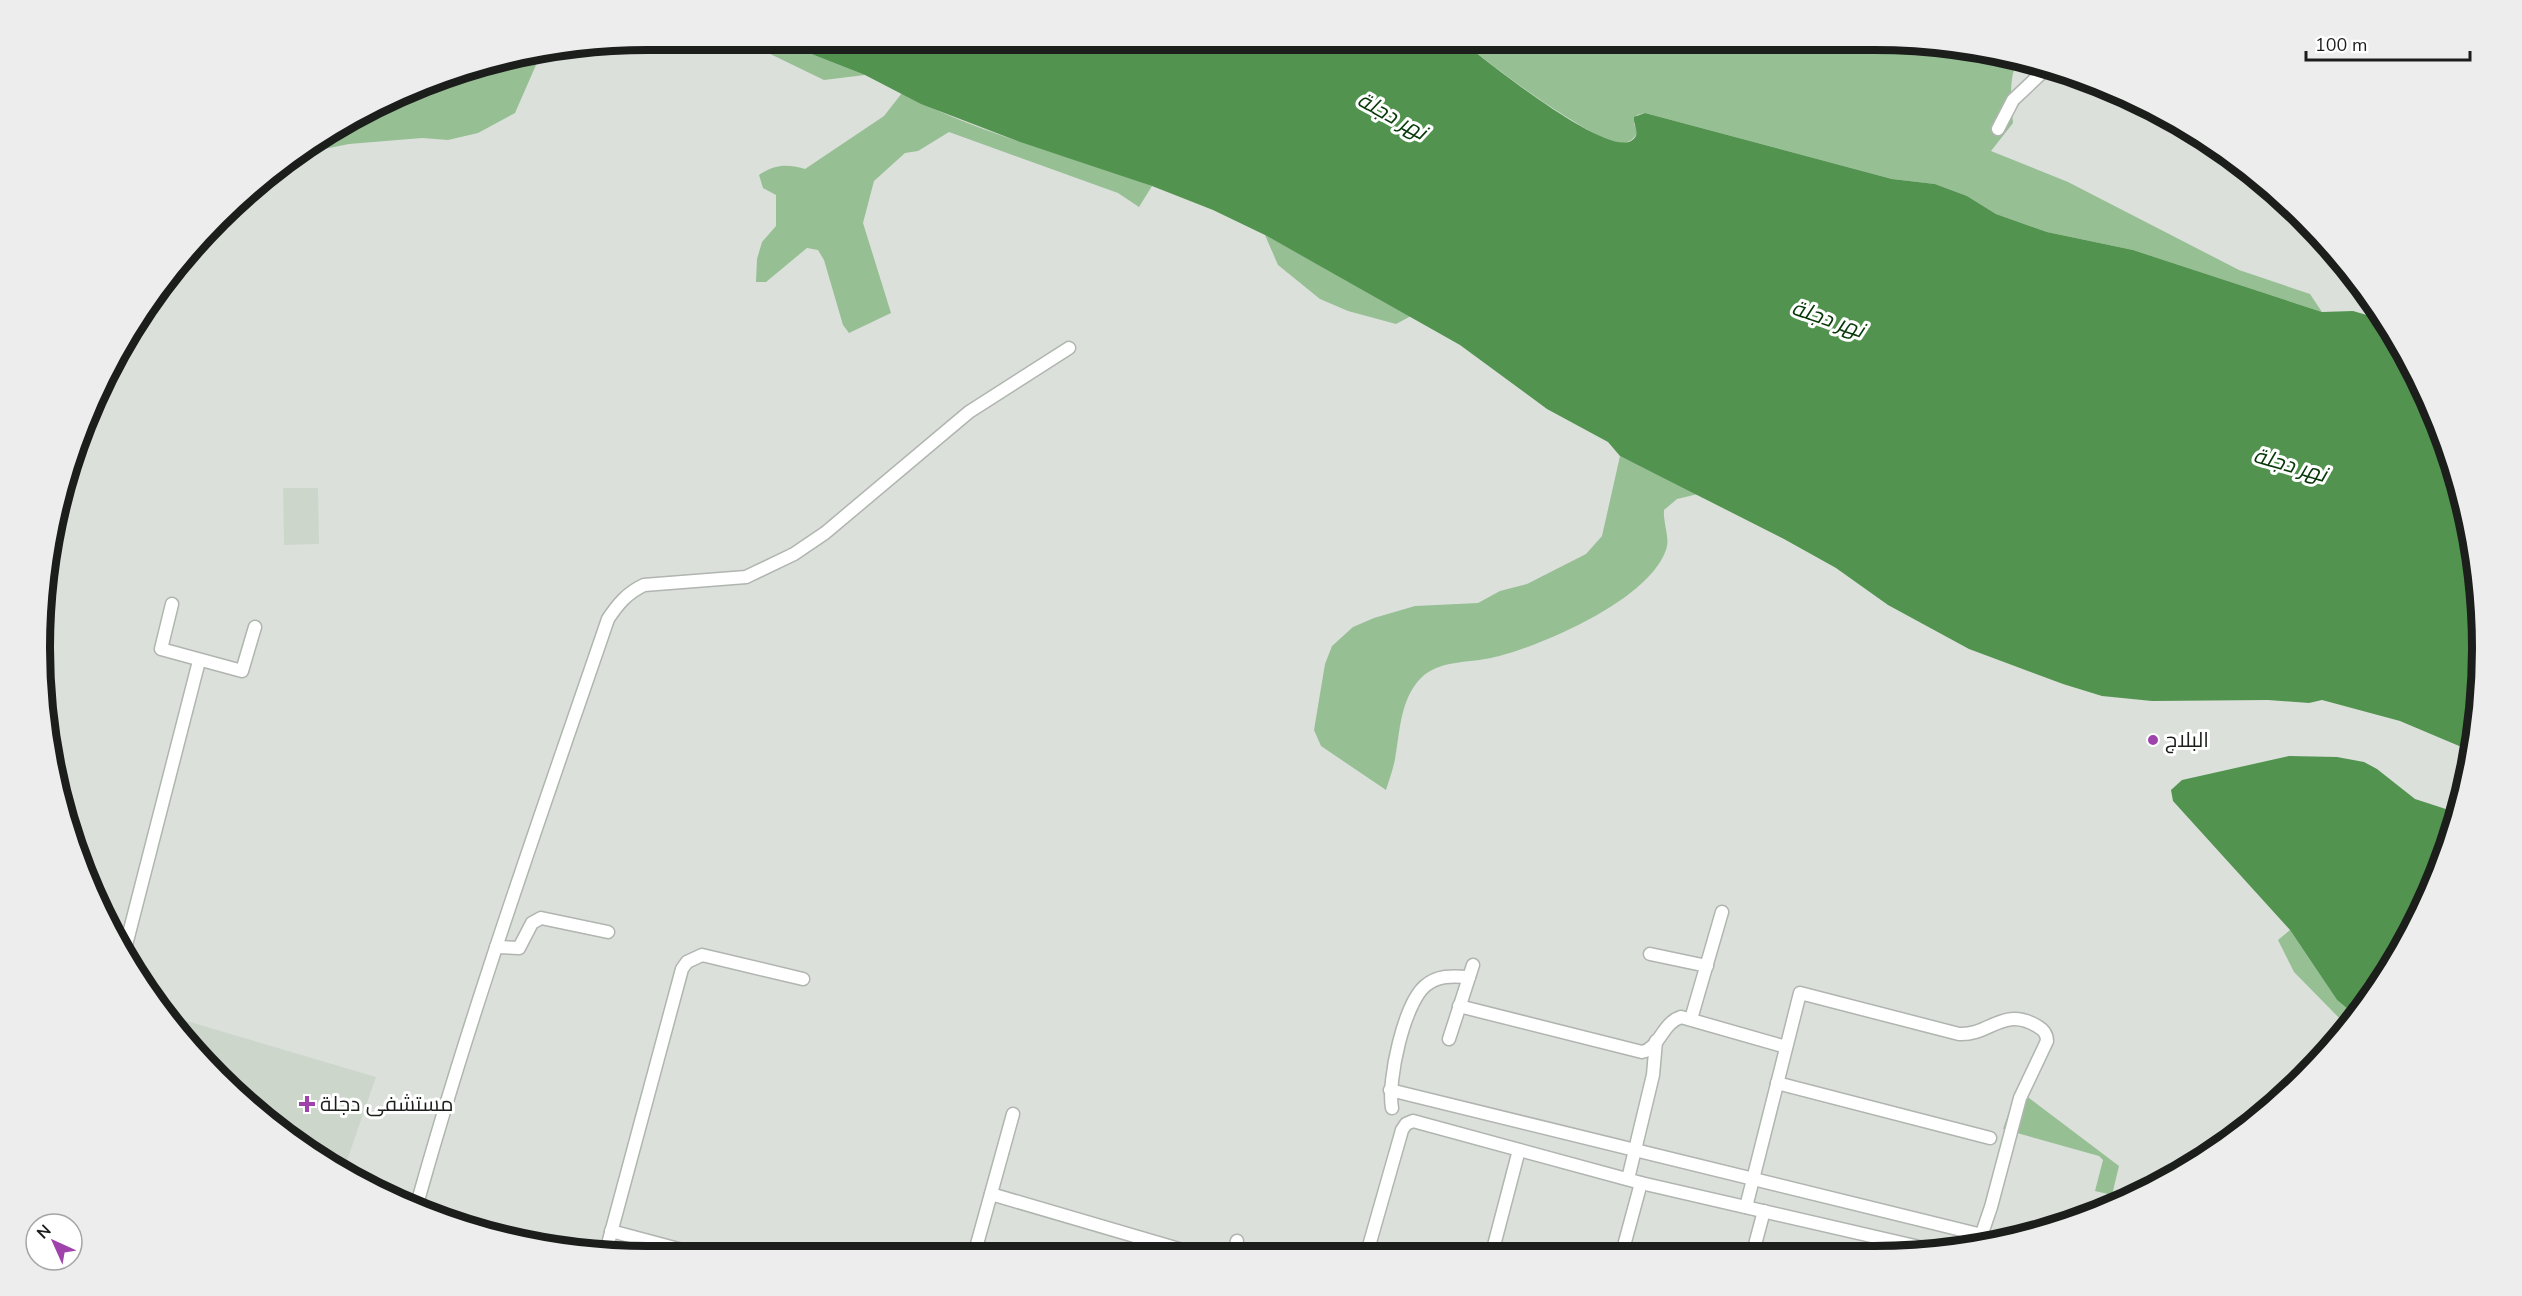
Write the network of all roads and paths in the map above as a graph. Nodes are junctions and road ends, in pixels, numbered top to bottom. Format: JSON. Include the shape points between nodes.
{"nodes":[{"id":1,"x":2041,"y":74,"type":"edge"},
{"id":2,"x":1998,"y":129,"type":"dead end"},
{"id":3,"x":1070,"y":348,"type":"dead end"},
{"id":4,"x":172,"y":604,"type":"dead end"},
{"id":5,"x":255,"y":627,"type":"dead end"},
{"id":6,"x":200,"y":661,"type":"junction"},
{"id":7,"x":1722,"y":912,"type":"dead end"},
{"id":8,"x":608,"y":932,"type":"dead end"},
{"id":9,"x":127,"y":942,"type":"edge"},
{"id":10,"x":496,"y":946,"type":"junction"},
{"id":11,"x":1650,"y":954,"type":"dead end"},
{"id":12,"x":1473,"y":965,"type":"dead end"},
{"id":13,"x":1707,"y":966,"type":"junction"},
{"id":14,"x":1469,"y":978,"type":"junction"},
{"id":15,"x":803,"y":979,"type":"dead end"},
{"id":16,"x":1459,"y":1006,"type":"junction"},
{"id":17,"x":1691,"y":1020,"type":"junction"},
{"id":18,"x":1449,"y":1039,"type":"dead end"},
{"id":19,"x":1656,"y":1041,"type":"junction"},
{"id":20,"x":1786,"y":1047,"type":"junction"},
{"id":21,"x":1777,"y":1083,"type":"junction"},
{"id":22,"x":1390,"y":1090,"type":"junction"},
{"id":23,"x":1392,"y":1108,"type":"dead end"},
{"id":24,"x":1013,"y":1114,"type":"dead end"},
{"id":25,"x":1990,"y":1138,"type":"dead end"},
{"id":26,"x":1635,"y":1149,"type":"junction"},
{"id":27,"x":1519,"y":1150,"type":"junction"},
{"id":28,"x":1753,"y":1178,"type":"junction"},
{"id":29,"x":1628,"y":1179,"type":"junction"},
{"id":30,"x":1641,"y":1183,"type":"junction"},
{"id":31,"x":991,"y":1194,"type":"junction"},
{"id":32,"x":418,"y":1201,"type":"edge"},
{"id":33,"x":1746,"y":1207,"type":"junction"},
{"id":34,"x":1764,"y":1211,"type":"junction"},
{"id":35,"x":611,"y":1232,"type":"junction"},
{"id":36,"x":1981,"y":1237,"type":"edge"},
{"id":37,"x":1972,"y":1238,"type":"edge"},
{"id":38,"x":1237,"y":1241,"type":"dead end"},
{"id":39,"x":608,"y":1245,"type":"edge"},
{"id":40,"x":1911,"y":1245,"type":"edge"},
{"id":41,"x":664,"y":1246,"type":"edge"},
{"id":42,"x":977,"y":1246,"type":"edge"},
{"id":43,"x":1169,"y":1246,"type":"edge"},
{"id":44,"x":1235,"y":1246,"type":"edge"},
{"id":45,"x":1369,"y":1246,"type":"edge"},
{"id":46,"x":1494,"y":1246,"type":"edge"},
{"id":47,"x":1624,"y":1246,"type":"edge"},
{"id":48,"x":1755,"y":1246,"type":"edge"}],
"edges":[{"from":1,"to":2,"type":"street","via":[[2013,100]]},
{"from":3,"to":10,"type":"street","via":[[969,412],[825,534],[794,554],[746,577],[644,585],[629,592],[608,619]]},
{"from":4,"to":6,"type":"street","via":[[161,649]]},
{"from":5,"to":6,"type":"street","via":[[242,670]]},
{"from":6,"to":9,"type":"street"},
{"from":7,"to":13,"type":"street"},
{"from":8,"to":10,"type":"street","via":[[541,918],[532,923],[519,948]]},
{"from":10,"to":32,"type":"street"},
{"from":11,"to":13,"type":"street"},
{"from":12,"to":14,"type":"street"},
{"from":13,"to":17,"type":"street"},
{"from":14,"to":16,"type":"street"},
{"from":14,"to":22,"type":"street","via":[[1436,979],[1414,999]]},
{"from":15,"to":35,"type":"street","via":[[702,955],[681,969]]},
{"from":16,"to":18,"type":"street"},
{"from":16,"to":19,"type":"street","via":[[1636,1051],[1648,1051]]},
{"from":17,"to":19,"type":"street","via":[[1674,1020]]},
{"from":17,"to":20,"type":"street"},
{"from":19,"to":26,"type":"street","via":[[1653,1075]]},
{"from":20,"to":21,"type":"street"},
{"from":20,"to":36,"type":"street","via":[[1800,993],[1959,1034],[2012,1018],[2042,1029],[2047,1041],[2020,1098]]},
{"from":21,"to":25,"type":"street"},
{"from":21,"to":28,"type":"street"},
{"from":22,"to":23,"type":"street"},
{"from":22,"to":26,"type":"street"},
{"from":24,"to":31,"type":"street"},
{"from":26,"to":28,"type":"street"},
{"from":26,"to":29,"type":"street"},
{"from":27,"to":29,"type":"street"},
{"from":27,"to":45,"type":"street","via":[[1413,1121],[1406,1124]]},
{"from":27,"to":46,"type":"street"},
{"from":28,"to":33,"type":"street"},
{"from":28,"to":37,"type":"street"},
{"from":29,"to":30,"type":"street"},
{"from":30,"to":33,"type":"street"},
{"from":30,"to":47,"type":"street"},
{"from":31,"to":42,"type":"street"},
{"from":31,"to":43,"type":"street"},
{"from":33,"to":34,"type":"street"},
{"from":34,"to":40,"type":"street"},
{"from":34,"to":48,"type":"street"},
{"from":35,"to":39,"type":"street"},
{"from":35,"to":41,"type":"street"},
{"from":38,"to":44,"type":"street"}]}
